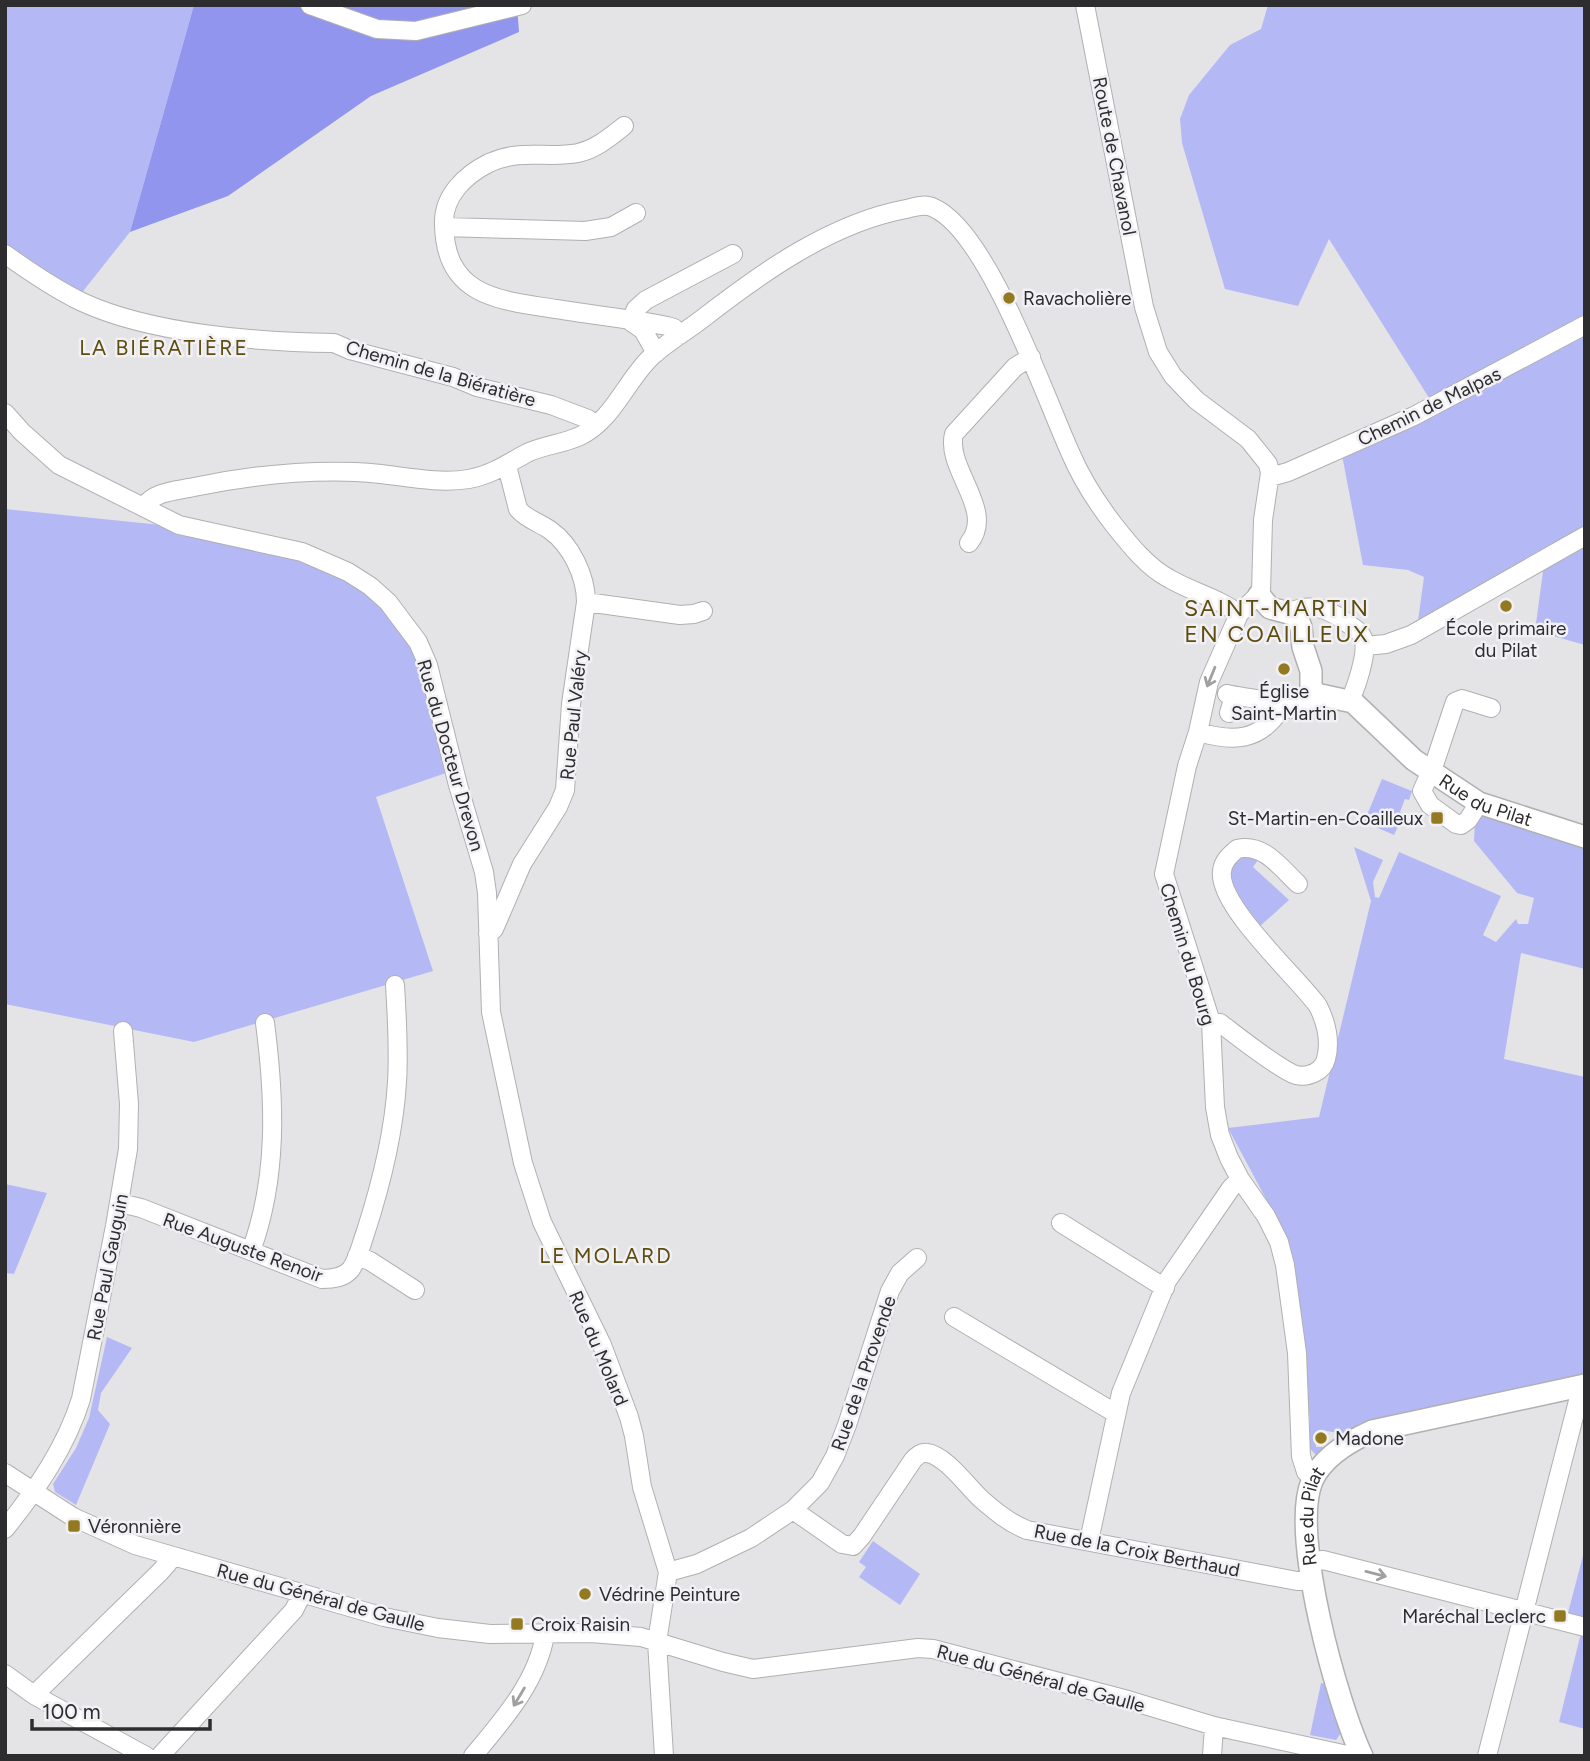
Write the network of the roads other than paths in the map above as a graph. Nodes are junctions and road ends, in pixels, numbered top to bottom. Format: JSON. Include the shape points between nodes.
{"nodes":[{"id":1,"x":310,"y":5,"type":"edge"},
{"id":2,"x":523,"y":5,"type":"edge"},
{"id":3,"x":1085,"y":5,"type":"edge"},
{"id":4,"x":624,"y":126,"type":"dead end"},
{"id":5,"x":636,"y":213,"type":"dead end"},
{"id":6,"x":444,"y":228,"type":"junction"},
{"id":7,"x":5,"y":254,"type":"edge"},
{"id":8,"x":733,"y":254,"type":"dead end"},
{"id":9,"x":630,"y":321,"type":"junction"},
{"id":10,"x":1585,"y":325,"type":"edge"},
{"id":11,"x":680,"y":335,"type":"junction"},
{"id":12,"x":656,"y":353,"type":"junction"},
{"id":13,"x":1031,"y":357,"type":"junction"},
{"id":14,"x":5,"y":412,"type":"edge"},
{"id":15,"x":596,"y":425,"type":"junction"},
{"id":16,"x":507,"y":467,"type":"junction"},
{"id":17,"x":1270,"y":477,"type":"junction"},
{"id":18,"x":143,"y":507,"type":"junction"},
{"id":19,"x":1585,"y":536,"type":"edge"},
{"id":20,"x":969,"y":543,"type":"dead end"},
{"id":21,"x":1259,"y":595,"type":"junction"},
{"id":22,"x":586,"y":601,"type":"junction"},
{"id":23,"x":703,"y":611,"type":"dead end"},
{"id":24,"x":1290,"y":612,"type":"junction"},
{"id":25,"x":1239,"y":614,"type":"junction"},
{"id":26,"x":1365,"y":646,"type":"junction"},
{"id":27,"x":1316,"y":694,"type":"junction"},
{"id":28,"x":1230,"y":701,"type":"dead end"},
{"id":29,"x":1350,"y":701,"type":"junction"},
{"id":30,"x":1281,"y":708,"type":"junction"},
{"id":31,"x":1491,"y":708,"type":"dead end"},
{"id":32,"x":1198,"y":732,"type":"junction"},
{"id":33,"x":1430,"y":771,"type":"junction"},
{"id":34,"x":1479,"y":803,"type":"junction"},
{"id":35,"x":1585,"y":837,"type":"edge"},
{"id":36,"x":1298,"y":884,"type":"dead end"},
{"id":37,"x":488,"y":934,"type":"junction"},
{"id":38,"x":395,"y":985,"type":"dead end"},
{"id":39,"x":1211,"y":1022,"type":"junction"},
{"id":40,"x":265,"y":1023,"type":"dead end"},
{"id":41,"x":123,"y":1031,"type":"dead end"},
{"id":42,"x":1240,"y":1179,"type":"junction"},
{"id":43,"x":120,"y":1203,"type":"junction"},
{"id":44,"x":1061,"y":1223,"type":"dead end"},
{"id":45,"x":251,"y":1251,"type":"junction"},
{"id":46,"x":357,"y":1256,"type":"junction"},
{"id":47,"x":917,"y":1258,"type":"dead end"},
{"id":48,"x":1165,"y":1288,"type":"junction"},
{"id":49,"x":415,"y":1290,"type":"dead end"},
{"id":50,"x":954,"y":1317,"type":"dead end"},
{"id":51,"x":1582,"y":1386,"type":"edge"},
{"id":52,"x":1115,"y":1413,"type":"junction"},
{"id":53,"x":5,"y":1473,"type":"edge"},
{"id":54,"x":1314,"y":1478,"type":"junction"},
{"id":55,"x":34,"y":1492,"type":"junction"},
{"id":56,"x":793,"y":1510,"type":"junction"},
{"id":57,"x":5,"y":1529,"type":"edge"},
{"id":58,"x":1089,"y":1541,"type":"junction"},
{"id":59,"x":170,"y":1556,"type":"junction"},
{"id":60,"x":1312,"y":1571,"type":"junction"},
{"id":61,"x":668,"y":1572,"type":"junction"},
{"id":62,"x":302,"y":1594,"type":"junction"},
{"id":63,"x":1524,"y":1611,"type":"junction"},
{"id":64,"x":1585,"y":1627,"type":"edge"},
{"id":65,"x":545,"y":1635,"type":"junction"},
{"id":66,"x":657,"y":1642,"type":"junction"},
{"id":67,"x":5,"y":1674,"type":"edge"},
{"id":68,"x":34,"y":1695,"type":"junction"},
{"id":69,"x":1214,"y":1726,"type":"junction"},
{"id":70,"x":146,"y":1756,"type":"edge"},
{"id":71,"x":160,"y":1756,"type":"edge"},
{"id":72,"x":473,"y":1756,"type":"edge"},
{"id":73,"x":664,"y":1756,"type":"edge"},
{"id":74,"x":1212,"y":1756,"type":"edge"},
{"id":75,"x":1352,"y":1756,"type":"edge"},
{"id":76,"x":1362,"y":1756,"type":"edge"},
{"id":77,"x":1487,"y":1756,"type":"edge"}],
"edges":[{"from":1,"to":2,"type":"street","via":[[377,29],[416,31]]},
{"from":3,"to":17,"type":"street","name":"Route de Chavanol","via":[[1144,307],[1158,352],[1172,376],[1196,400],[1256,447],[1268,464]]},
{"from":4,"to":6,"type":"street","via":[[580,152],[514,155],[488,164],[455,189],[445,207]]},
{"from":5,"to":6,"type":"street","via":[[611,227],[586,231]]},
{"from":6,"to":9,"type":"street","via":[[449,257],[457,271],[483,293],[502,301]]},
{"from":7,"to":15,"type":"street","name":"Chemin de la Biératière","via":[[59,290],[110,313],[205,333],[339,344],[551,405]]},
{"from":8,"to":9,"type":"street","via":[[646,300]]},
{"from":9,"to":11,"type":"street","via":[[667,326]]},
{"from":9,"to":12,"type":"street","via":[[643,330]]},
{"from":10,"to":17,"type":"street","name":"Chemin de Malpas","via":[[1415,416]]},
{"from":11,"to":12,"type":"street"},
{"from":11,"to":13,"type":"street","via":[[792,255],[885,214],[928,206],[947,217],[970,243]]},
{"from":12,"to":15,"type":"street"},
{"from":13,"to":20,"type":"street","via":[[1015,367],[954,434],[978,522]]},
{"from":13,"to":25,"type":"street","via":[[1070,454],[1116,527],[1165,577]]},
{"from":14,"to":18,"type":"street","name":"Rue du Docteur Drevon","via":[[59,465]]},
{"from":15,"to":16,"type":"street","via":[[580,436],[527,453]]},
{"from":16,"to":18,"type":"street","via":[[454,481],[350,472],[244,476],[155,495]]},
{"from":16,"to":22,"type":"street","name":"Rue Paul Valéry","via":[[518,509],[564,543],[579,570]]},
{"from":17,"to":21,"type":"street"},
{"from":18,"to":37,"type":"street","name":"Rue du Docteur Drevon","via":[[192,529],[327,561],[370,586],[405,622],[428,665],[478,847],[487,893]]},
{"from":19,"to":26,"type":"street","via":[[1411,635]]},
{"from":21,"to":24,"type":"main road","via":[[1270,608]]},
{"from":21,"to":25,"type":"street","name":"Chemin du Bourg"},
{"from":22,"to":23,"type":"street","via":[[680,615]]},
{"from":22,"to":37,"type":"street","name":"Rue Paul Valéry","via":[[571,704],[565,790]]},
{"from":24,"to":26,"type":"street","via":[[1308,607],[1335,612],[1360,632]]},
{"from":24,"to":27,"type":"main road","via":[[1301,627]]},
{"from":25,"to":32,"type":"street","name":"Chemin du Bourg","one_way":true,"via":[[1209,682]]},
{"from":26,"to":29,"type":"street"},
{"from":27,"to":29,"type":"main road"},
{"from":27,"to":30,"type":"street","via":[[1302,707]]},
{"from":28,"to":30,"type":"street","via":[[1259,699]]},
{"from":29,"to":33,"type":"main road","name":"Rue du Pilat"},
{"from":30,"to":32,"type":"street","via":[[1256,733],[1243,738]]},
{"from":31,"to":33,"type":"street","via":[[1462,699],[1455,702]]},
{"from":32,"to":39,"type":"street","name":"Chemin du Bourg","via":[[1164,874]]},
{"from":33,"to":34,"type":"main road","name":"Rue du Pilat"},
{"from":33,"to":34,"type":"street","via":[[1423,785],[1424,797],[1451,822],[1464,823]]},
{"from":34,"to":35,"type":"main road","name":"Rue du Pilat"},
{"from":36,"to":39,"type":"street","via":[[1255,848],[1237,849],[1224,862],[1223,885],[1237,913],[1318,1006],[1328,1040],[1325,1063],[1313,1073],[1297,1075],[1220,1023]]},
{"from":37,"to":61,"type":"street","name":"Rue du Molard","via":[[491,1012],[523,1163],[542,1222],[602,1345],[629,1417],[642,1487]]},
{"from":38,"to":46,"type":"street","name":"Rue Auguste Renoir","via":[[393,1120],[376,1200]]},
{"from":39,"to":42,"type":"street","name":"Chemin du Bourg","via":[[1220,1135]]},
{"from":40,"to":45,"type":"street","via":[[274,1125],[264,1207]]},
{"from":41,"to":43,"type":"street","name":"Rue Paul Gauguin","via":[[129,1104]]},
{"from":42,"to":48,"type":"street"},
{"from":42,"to":54,"type":"street","name":"Chemin du Bourg","via":[[1266,1216],[1285,1265],[1297,1353],[1301,1456],[1306,1472]]},
{"from":43,"to":45,"type":"street","name":"Rue Auguste Renoir"},
{"from":43,"to":55,"type":"street","name":"Rue Paul Gauguin","via":[[81,1399]]},
{"from":44,"to":48,"type":"street"},
{"from":45,"to":46,"type":"street","name":"Rue Auguste Renoir","via":[[322,1279],[344,1276]]},
{"from":46,"to":49,"type":"street"},
{"from":47,"to":56,"type":"street","name":"Rue de la Provende","via":[[900,1273],[890,1291],[827,1471]]},
{"from":48,"to":52,"type":"street"},
{"from":50,"to":52,"type":"street"},
{"from":51,"to":54,"type":"main road","name":"Rue du Pilat","via":[[1372,1431],[1344,1446]]},
{"from":51,"to":63,"type":"street"},
{"from":52,"to":58,"type":"street"},
{"from":53,"to":55,"type":"street","name":"Rue du Général de Gaulle"},
{"from":54,"to":60,"type":"main road","name":"Rue du Pilat","via":[[1306,1511]]},
{"from":55,"to":57,"type":"street","name":"Rue Paul Gauguin"},
{"from":55,"to":59,"type":"street","name":"Rue du Général de Gaulle","via":[[93,1528]]},
{"from":56,"to":58,"type":"street","name":"Rue de la Croix Berthaud","via":[[842,1544],[853,1546],[913,1460],[925,1452],[946,1463],[1016,1526]]},
{"from":56,"to":61,"type":"street","name":"Rue de la Provende","via":[[720,1554]]},
{"from":58,"to":60,"type":"street","name":"Rue de la Croix Berthaud","via":[[1297,1581]]},
{"from":59,"to":62,"type":"street","name":"Rue du Général de Gaulle"},
{"from":59,"to":68,"type":"street","via":[[165,1567]]},
{"from":60,"to":63,"type":"street","name":"Rue de la Croix Berthaud","one_way":true,"via":[[1323,1560]]},
{"from":60,"to":76,"type":"main road","name":"Rue du Pilat","via":[[1342,1704]]},
{"from":61,"to":66,"type":"street","name":"Rue du Molard"},
{"from":62,"to":65,"type":"street","name":"Rue du Général de Gaulle","via":[[438,1628]]},
{"from":62,"to":71,"type":"street","via":[[294,1611]]},
{"from":63,"to":64,"type":"street","name":"Rue de la Croix Berthaud"},
{"from":63,"to":77,"type":"street"},
{"from":65,"to":66,"type":"street","name":"Rue du Général de Gaulle","via":[[616,1634]]},
{"from":65,"to":72,"type":"street","one_way":true,"via":[[523,1691]]},
{"from":66,"to":69,"type":"street","name":"Rue du Général de Gaulle","via":[[753,1669],[933,1649]]},
{"from":66,"to":73,"type":"street","name":"Rue du Molard"},
{"from":67,"to":68,"type":"street"},
{"from":68,"to":70,"type":"street"},
{"from":69,"to":74,"type":"street"},
{"from":69,"to":75,"type":"street","name":"Rue du Général de Gaulle"}]}
